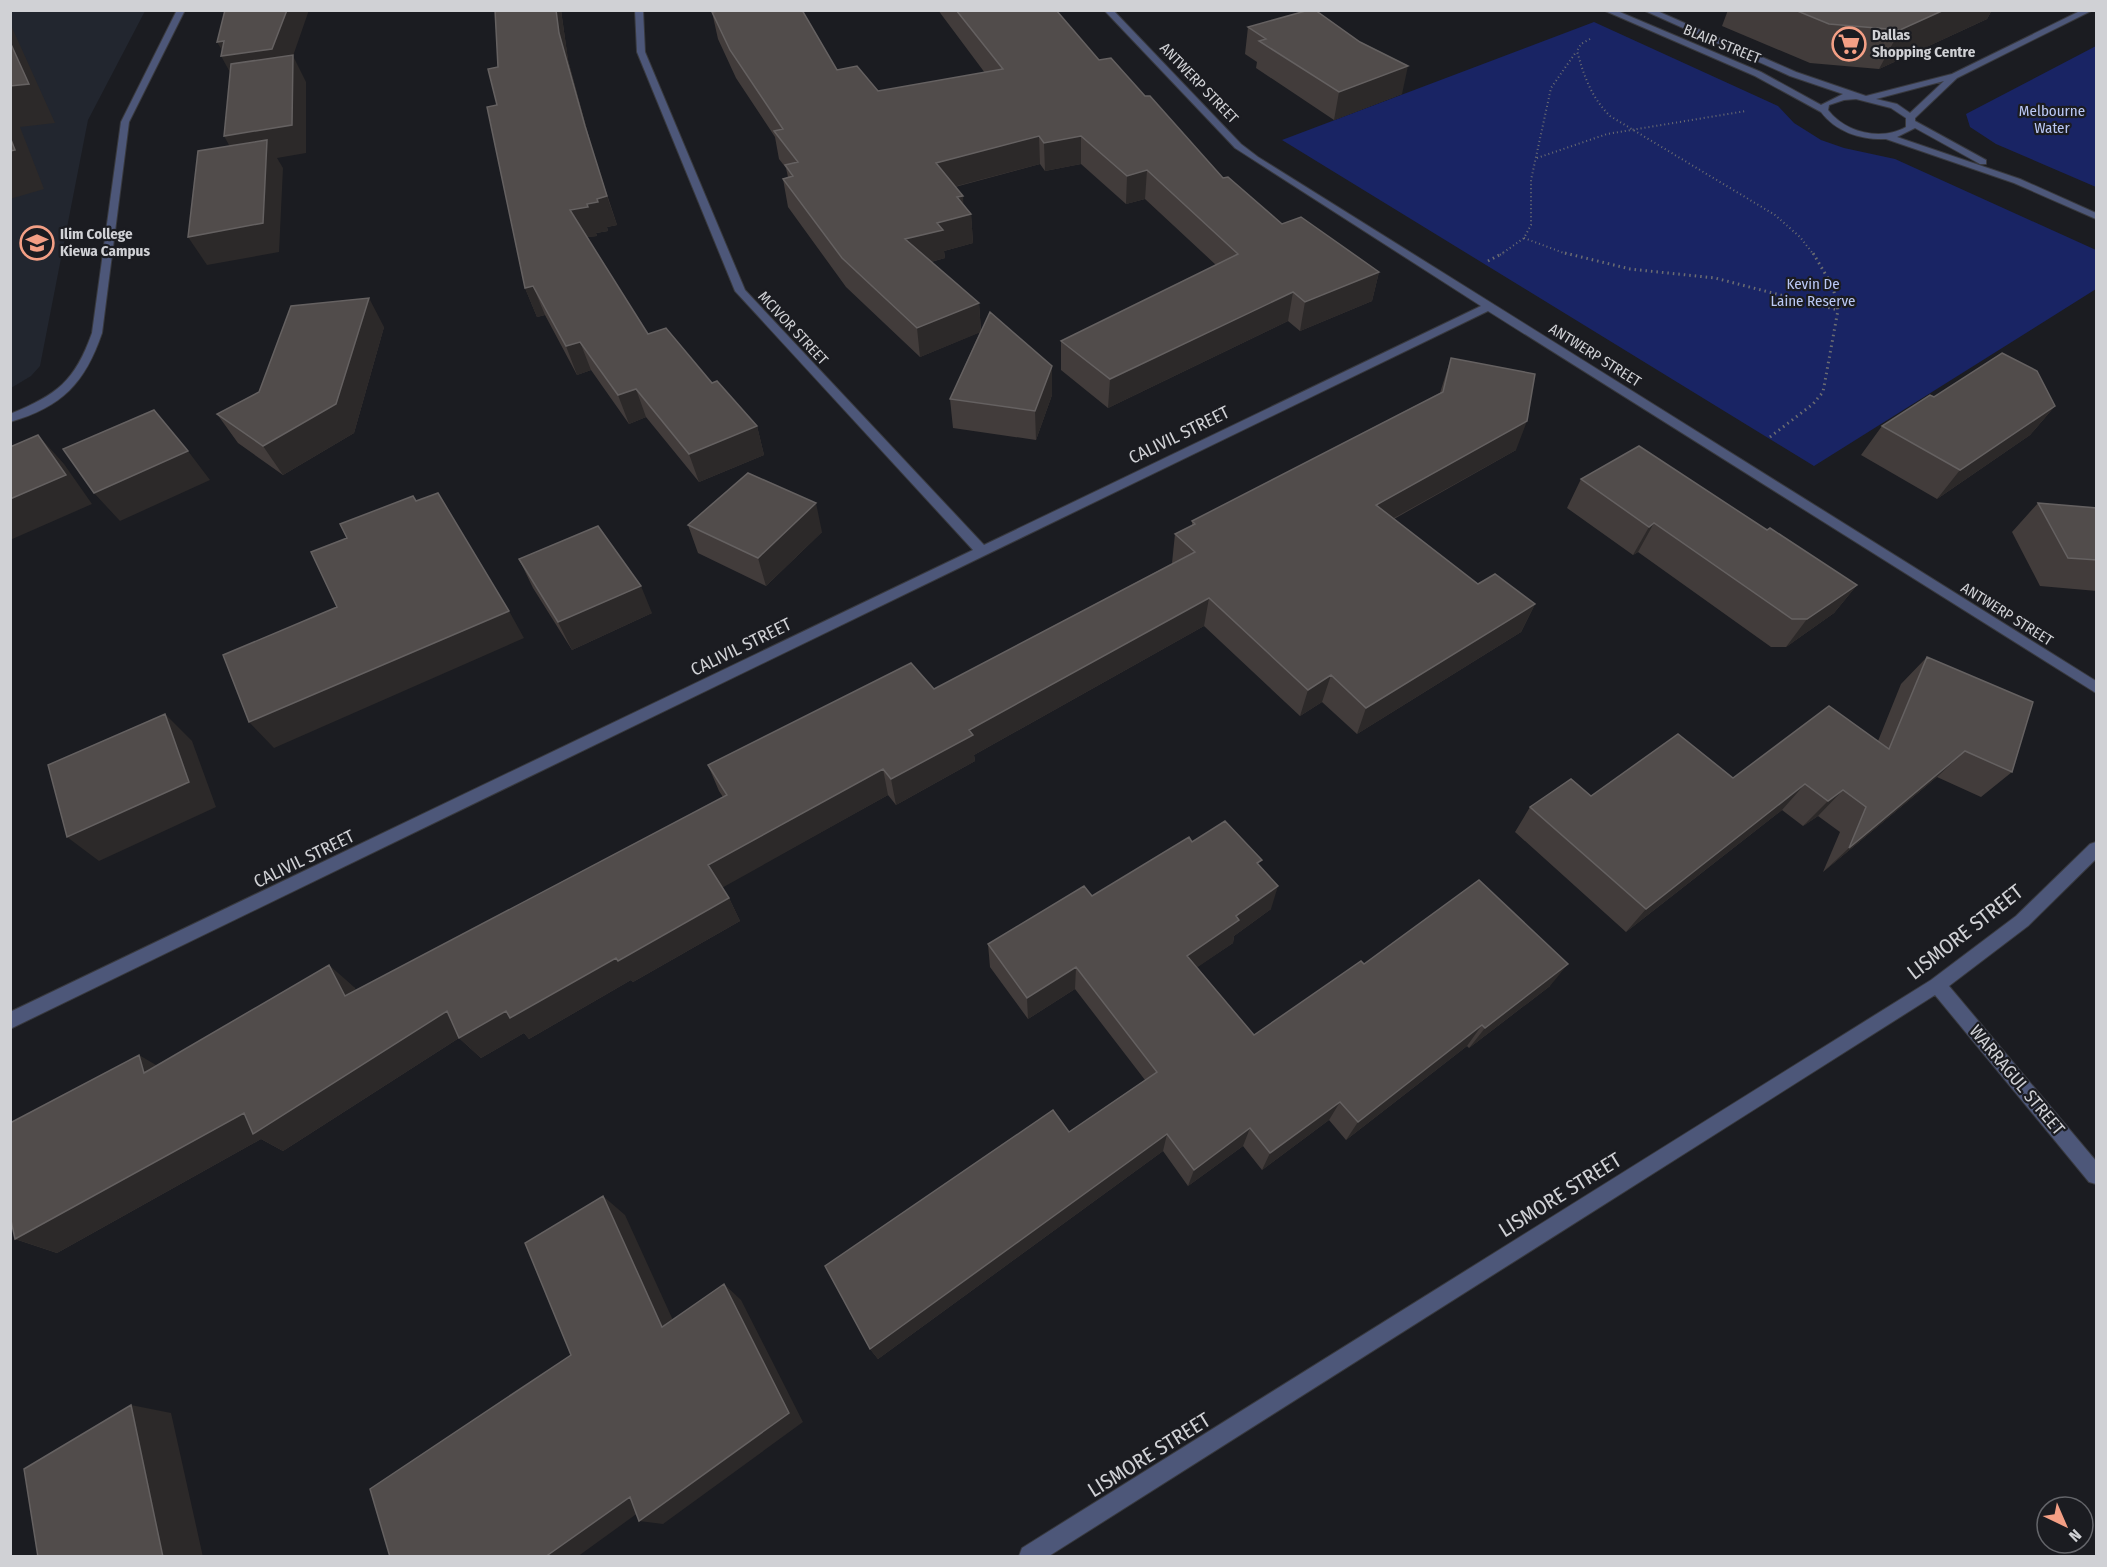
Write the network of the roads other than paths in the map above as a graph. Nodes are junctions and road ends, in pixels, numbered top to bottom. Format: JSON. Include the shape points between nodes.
{"nodes":[{"id":1,"x":181,"y":10,"type":"edge"},
{"id":2,"x":639,"y":10,"type":"edge"},
{"id":3,"x":1108,"y":10,"type":"edge"},
{"id":4,"x":1607,"y":10,"type":"edge"},
{"id":5,"x":1647,"y":10,"type":"edge"},
{"id":6,"x":2089,"y":10,"type":"edge"},
{"id":7,"x":1955,"y":76,"type":"junction"},
{"id":8,"x":1856,"y":96,"type":"junction"},
{"id":9,"x":1869,"y":98,"type":"junction"},
{"id":10,"x":1824,"y":110,"type":"junction"},
{"id":11,"x":1911,"y":120,"type":"junction"},
{"id":12,"x":1885,"y":136,"type":"junction"},
{"id":13,"x":2017,"y":181,"type":"junction"},
{"id":14,"x":2097,"y":216,"type":"edge"},
{"id":15,"x":1489,"y":306,"type":"junction"},
{"id":16,"x":10,"y":418,"type":"edge"},
{"id":17,"x":981,"y":550,"type":"junction"},
{"id":18,"x":2097,"y":688,"type":"edge"},
{"id":19,"x":2097,"y":849,"type":"edge"},
{"id":20,"x":1937,"y":985,"type":"junction"},
{"id":21,"x":10,"y":1022,"type":"edge"},
{"id":22,"x":2097,"y":1175,"type":"edge"},
{"id":23,"x":1030,"y":1557,"type":"edge"}],
"edges":[{"from":1,"to":16,"type":"street","via":[[125,122],[97,333],[87,364],[58,396]]},
{"from":2,"to":17,"type":"street","name":"MCIVOR STREET","via":[[641,52],[740,291]]},
{"from":3,"to":15,"type":"street","name":"ANTWERP STREET","via":[[1238,146]]},
{"from":4,"to":10,"type":"street","name":"BLAIR STREET","via":[[1758,74]]},
{"from":5,"to":8,"type":"street","name":"BLAIR STREET","via":[[1793,74]]},
{"from":6,"to":7,"type":"street"},
{"from":7,"to":9,"type":"street"},
{"from":7,"to":11,"type":"street"},
{"from":8,"to":9,"type":"street"},
{"from":8,"to":10,"type":"street","via":[[1832,100]]},
{"from":9,"to":11,"type":"street","via":[[1894,106]]},
{"from":10,"to":12,"type":"street","name":"BLAIR STREET","via":[[1834,123],[1845,128]]},
{"from":11,"to":12,"type":"street","via":[[1906,132]]},
{"from":11,"to":13,"type":"street"},
{"from":12,"to":13,"type":"street"},
{"from":13,"to":14,"type":"street"},
{"from":15,"to":17,"type":"street","name":"CALIVIL STREET"},
{"from":15,"to":18,"type":"street","name":"ANTWERP STREET"},
{"from":17,"to":21,"type":"street","name":"CALIVIL STREET"},
{"from":19,"to":20,"type":"street","name":"LISMORE STREET","via":[[2022,921]]},
{"from":20,"to":22,"type":"street","name":"WARRAGUL STREET"},
{"from":20,"to":23,"type":"street","name":"LISMORE STREET"}]}
